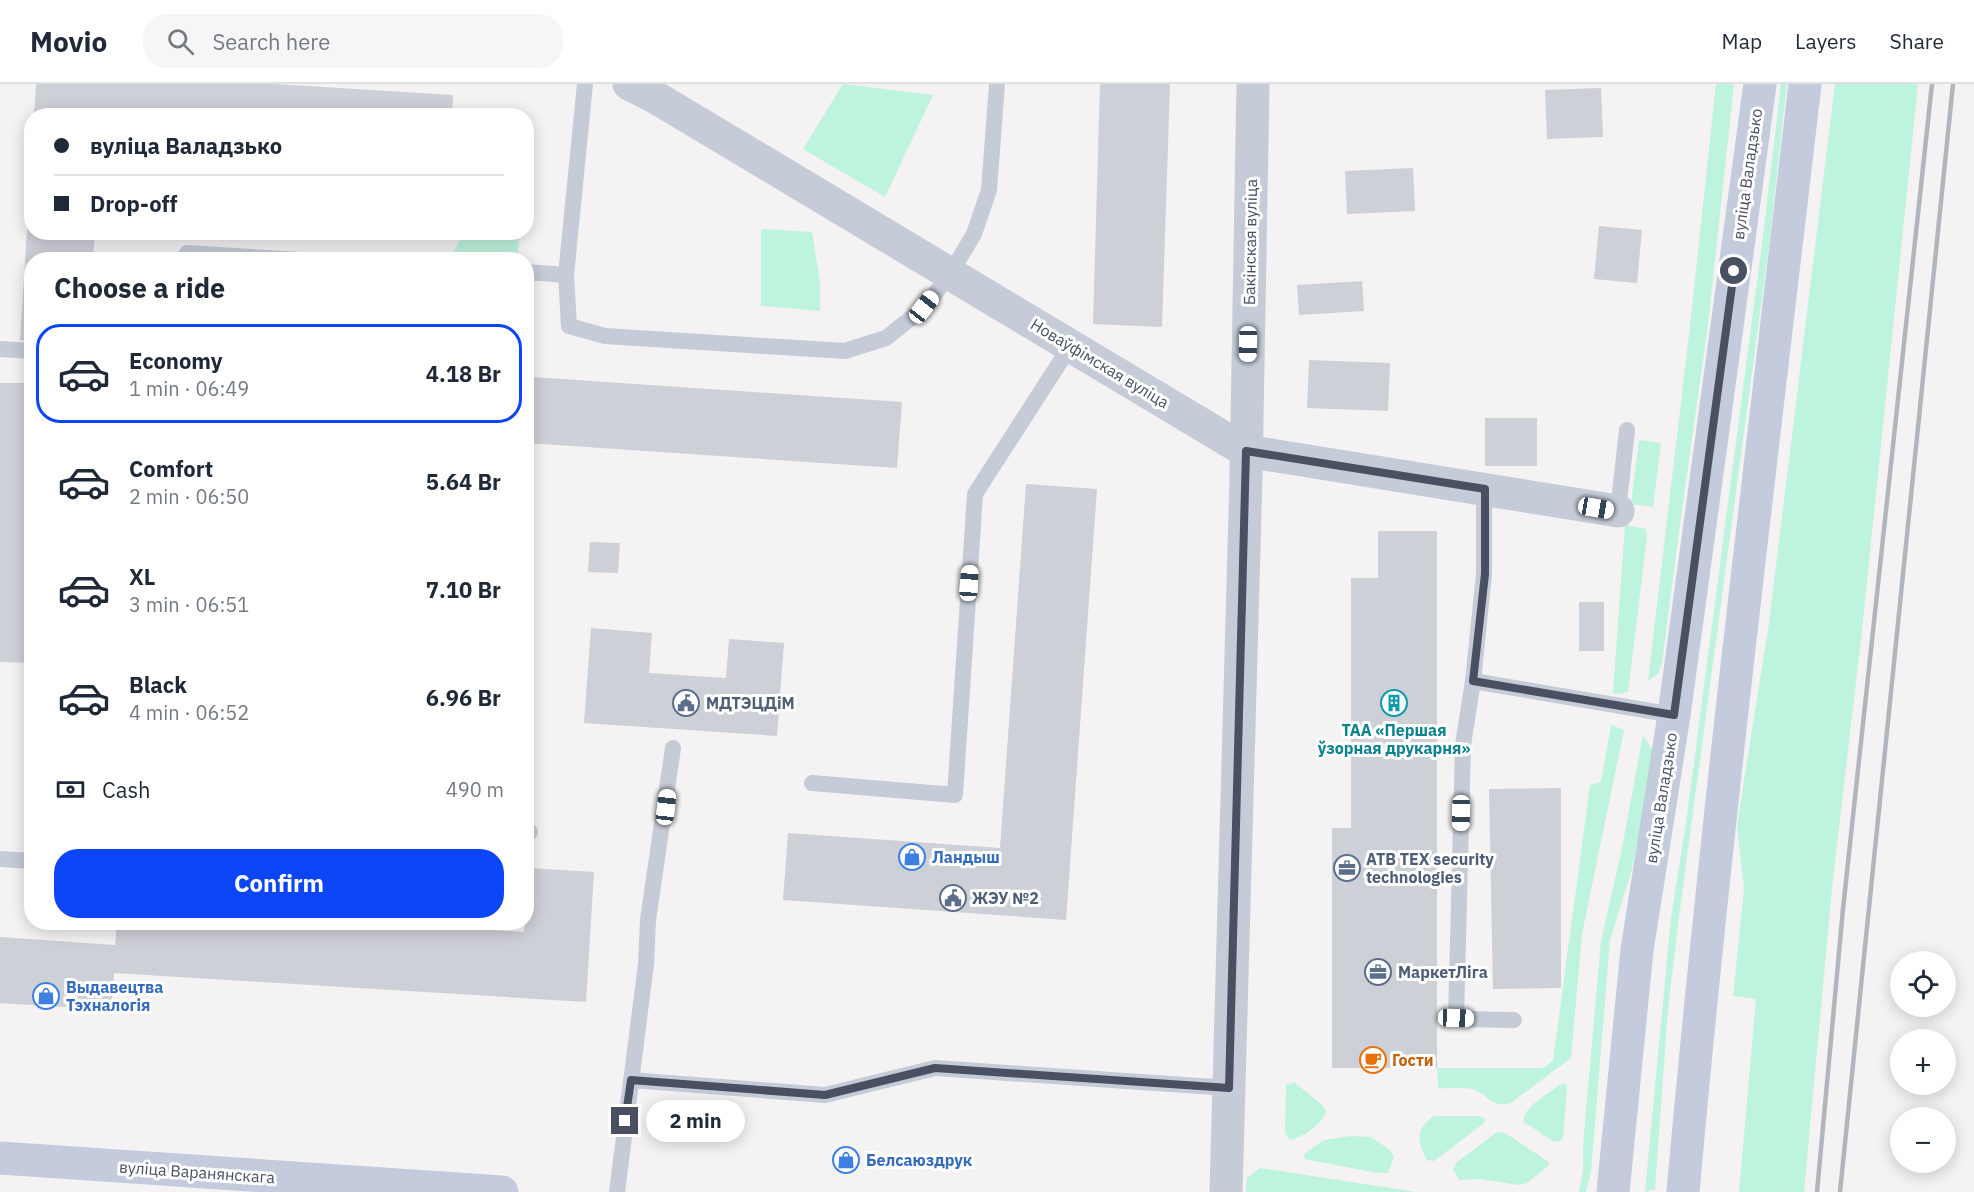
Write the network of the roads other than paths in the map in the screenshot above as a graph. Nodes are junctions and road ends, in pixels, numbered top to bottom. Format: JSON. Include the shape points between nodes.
{"nodes":[{"id":1,"x":585,"y":84,"type":"edge"},
{"id":2,"x":629,"y":84,"type":"edge"},
{"id":3,"x":997,"y":84,"type":"edge"},
{"id":4,"x":1253,"y":84,"type":"edge"},
{"id":5,"x":1760,"y":84,"type":"edge"},
{"id":6,"x":1805,"y":84,"type":"edge"},
{"id":7,"x":534,"y":273,"type":"edge"},
{"id":8,"x":951,"y":274,"type":"junction"},
{"id":9,"x":566,"y":275,"type":"junction"},
{"id":10,"x":1071,"y":345,"type":"junction"},
{"id":11,"x":0,"y":349,"type":"edge"},
{"id":12,"x":24,"y":350,"type":"edge"},
{"id":13,"x":1628,"y":430,"type":"dead end"},
{"id":14,"x":1246,"y":451,"type":"junction"},
{"id":15,"x":1485,"y":489,"type":"junction"},
{"id":16,"x":1618,"y":511,"type":"joint"},
{"id":17,"x":1473,"y":681,"type":"junction"},
{"id":18,"x":1674,"y":715,"type":"junction"},
{"id":19,"x":673,"y":748,"type":"dead end"},
{"id":20,"x":812,"y":783,"type":"dead end"},
{"id":21,"x":0,"y":859,"type":"edge"},
{"id":22,"x":24,"y":860,"type":"edge"},
{"id":23,"x":1514,"y":1020,"type":"dead end"},
{"id":24,"x":631,"y":1080,"type":"junction"},
{"id":25,"x":1229,"y":1088,"type":"junction"},
{"id":26,"x":0,"y":1158,"type":"edge"},
{"id":27,"x":0,"y":1174,"type":"edge"},
{"id":28,"x":502,"y":1192,"type":"edge"},
{"id":29,"x":617,"y":1192,"type":"edge"},
{"id":30,"x":1226,"y":1192,"type":"edge"},
{"id":31,"x":1613,"y":1192,"type":"edge"},
{"id":32,"x":1683,"y":1192,"type":"edge"}],
"edges":[{"from":1,"to":9,"type":"lane"},
{"from":2,"to":8,"type":"street","name":"Новаўфімская вуліца"},
{"from":3,"to":8,"type":"lane","via":[[989,190],[974,234]]},
{"from":4,"to":14,"type":"street","name":"Бакінская вуліца"},
{"from":5,"to":18,"type":"main road","name":"вуліца Валадзько"},
{"from":6,"to":32,"type":"main road","via":[[1729,730]]},
{"from":7,"to":9,"type":"lane"},
{"from":8,"to":9,"type":"lane","via":[[924,307],[886,338],[845,351],[605,336],[569,326]]},
{"from":8,"to":10,"type":"street","name":"Новаўфімская вуліца"},
{"from":10,"to":14,"type":"street","name":"Новаўфімская вуліца"},
{"from":10,"to":20,"type":"lane","via":[[975,494],[955,795]]},
{"from":11,"to":12,"type":"lane"},
{"from":13,"to":16,"type":"lane"},
{"from":14,"to":15,"type":"street","name":"Новаўфімская вуліца"},
{"from":14,"to":25,"type":"street","name":"Бакінская вуліца"},
{"from":15,"to":16,"type":"street","name":"Новаўфімская вуліца"},
{"from":15,"to":17,"type":"lane","via":[[1485,574]]},
{"from":17,"to":18,"type":"lane"},
{"from":17,"to":23,"type":"lane","via":[[1463,745],[1456,1018]]},
{"from":18,"to":31,"type":"main road","name":"вуліца Валадзько","via":[[1637,950]]},
{"from":19,"to":24,"type":"lane","via":[[648,920]]},
{"from":21,"to":22,"type":"lane"},
{"from":24,"to":25,"type":"lane","via":[[825,1095],[935,1068]]},
{"from":24,"to":29,"type":"lane"},
{"from":25,"to":30,"type":"street","name":"Бакінская вуліца"},
{"from":26,"to":27,"type":"lane"},
{"from":26,"to":28,"type":"main road","name":"вуліца Варанянскага"}]}
